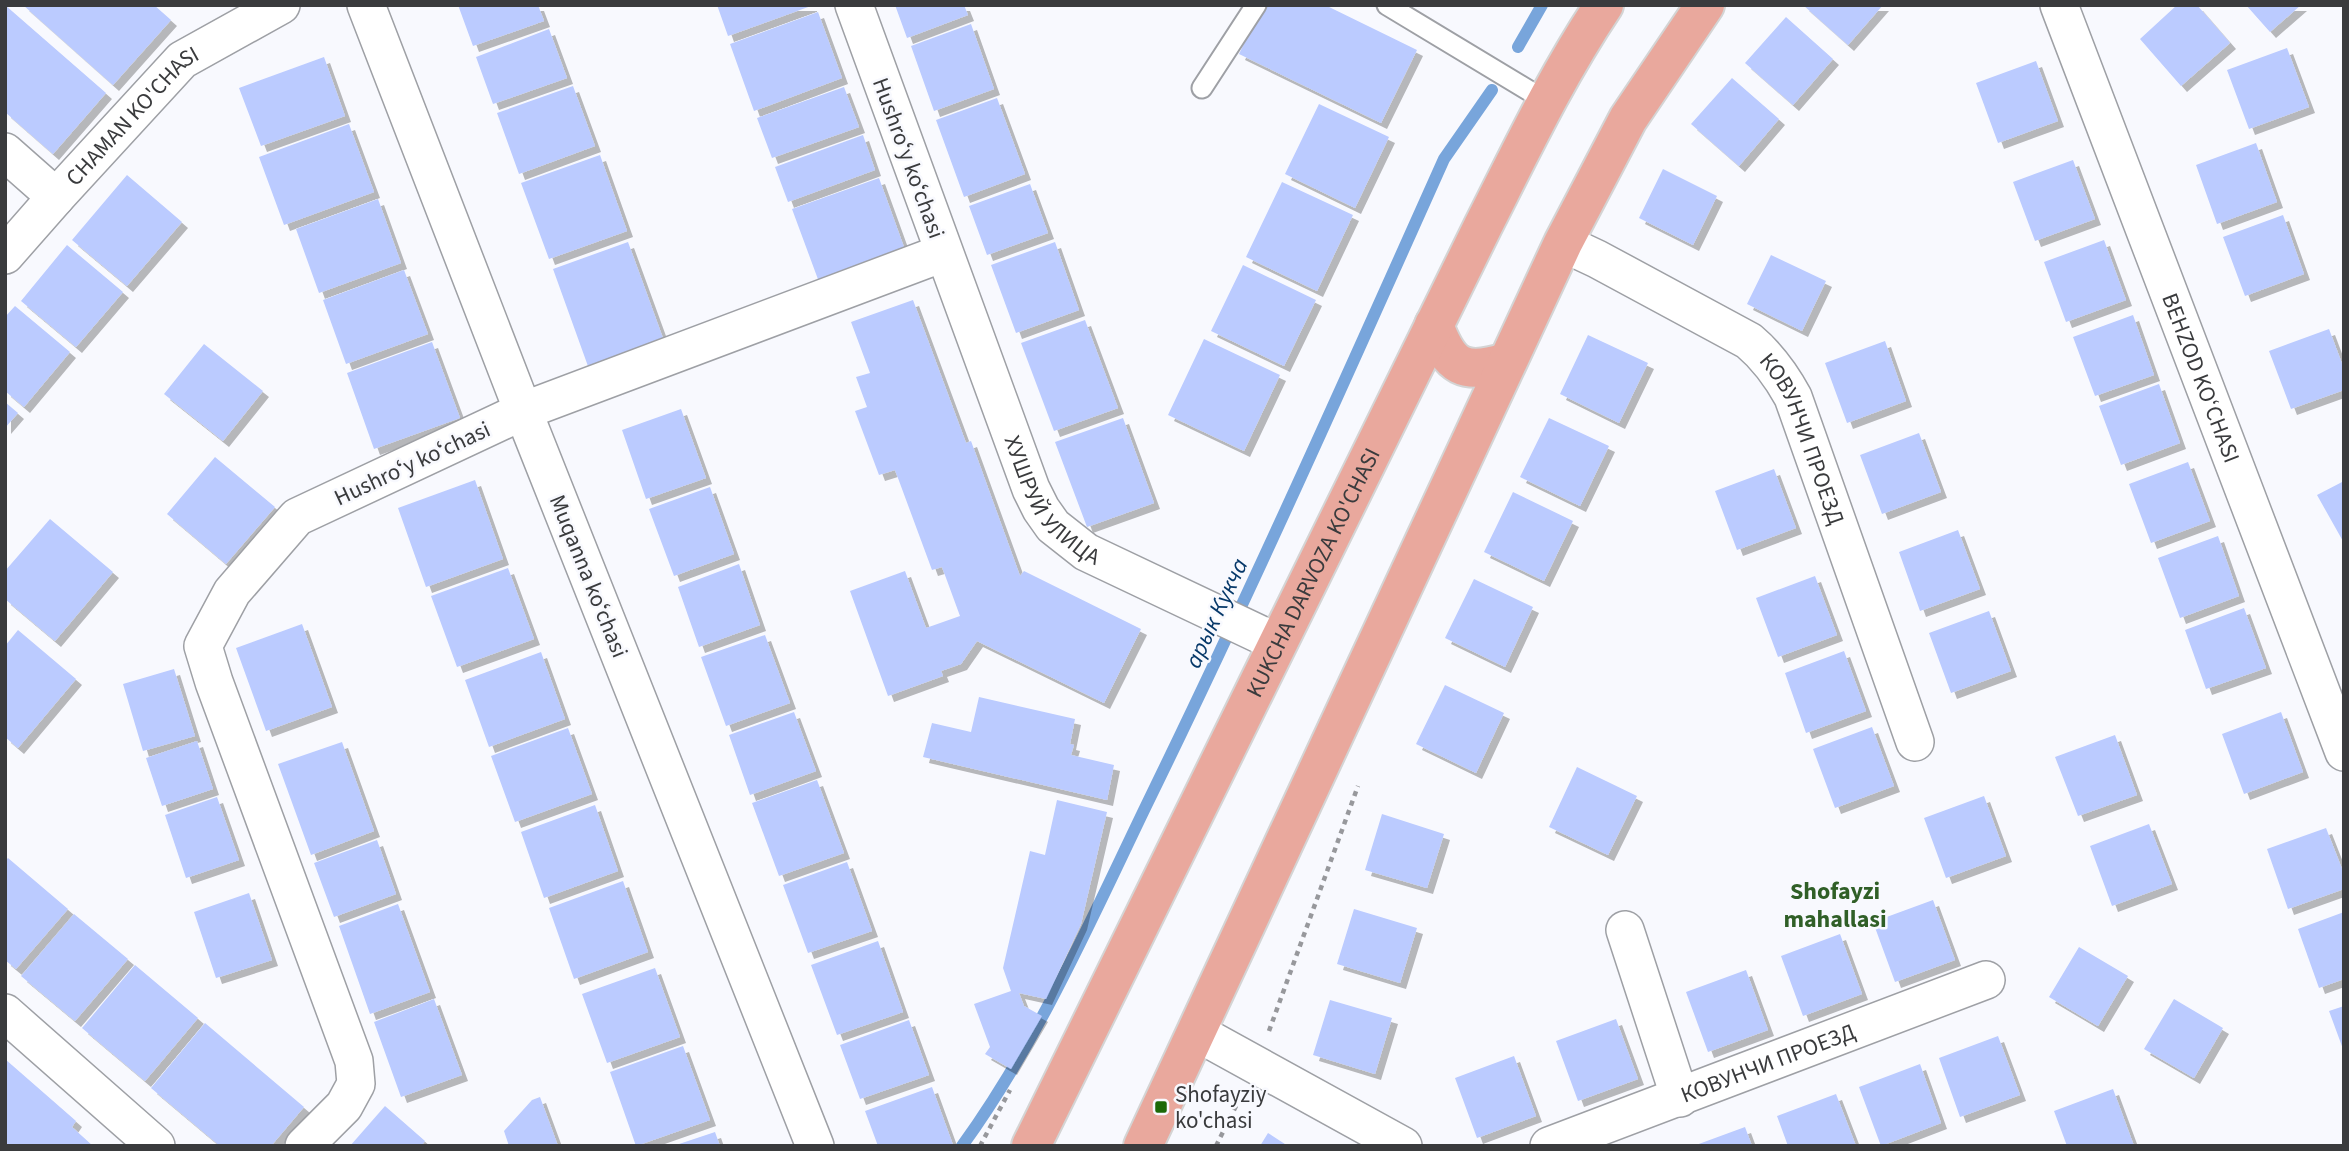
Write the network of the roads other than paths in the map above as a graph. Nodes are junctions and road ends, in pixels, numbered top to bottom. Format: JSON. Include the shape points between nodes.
{"nodes":[{"id":1,"x":281,"y":5,"type":"edge"},
{"id":2,"x":366,"y":5,"type":"edge"},
{"id":3,"x":854,"y":5,"type":"edge"},
{"id":4,"x":1256,"y":5,"type":"edge"},
{"id":5,"x":1387,"y":5,"type":"edge"},
{"id":6,"x":1604,"y":5,"type":"edge"},
{"id":7,"x":1705,"y":5,"type":"edge"},
{"id":8,"x":2059,"y":5,"type":"edge"},
{"id":9,"x":1202,"y":88,"type":"dead end"},
{"id":10,"x":1546,"y":101,"type":"junction"},
{"id":11,"x":5,"y":152,"type":"edge"},
{"id":12,"x":55,"y":197,"type":"junction"},
{"id":13,"x":1563,"y":243,"type":"junction"},
{"id":14,"x":943,"y":253,"type":"junction"},
{"id":15,"x":5,"y":255,"type":"edge"},
{"id":16,"x":1434,"y":325,"type":"junction"},
{"id":17,"x":1507,"y":362,"type":"junction"},
{"id":18,"x":523,"y":411,"type":"junction"},
{"id":19,"x":1262,"y":636,"type":"junction"},
{"id":20,"x":1915,"y":742,"type":"dead end"},
{"id":21,"x":2344,"y":752,"type":"edge"},
{"id":22,"x":1625,"y":930,"type":"dead end"},
{"id":23,"x":1986,"y":979,"type":"dead end"},
{"id":24,"x":5,"y":1013,"type":"edge"},
{"id":25,"x":1196,"y":1032,"type":"junction"},
{"id":26,"x":1679,"y":1098,"type":"junction"},
{"id":27,"x":156,"y":1146,"type":"edge"},
{"id":28,"x":304,"y":1146,"type":"edge"},
{"id":29,"x":816,"y":1146,"type":"edge"},
{"id":30,"x":1031,"y":1146,"type":"edge"},
{"id":31,"x":1143,"y":1146,"type":"edge"},
{"id":32,"x":1403,"y":1146,"type":"edge"},
{"id":33,"x":1549,"y":1146,"type":"edge"}],
"edges":[{"from":1,"to":12,"type":"street","name":"CHAMAN KO'CHASI","via":[[182,60]]},
{"from":2,"to":18,"type":"street","name":"Muqanna koʻchasi"},
{"from":3,"to":14,"type":"street","name":"Hushroʻy koʻchasi"},
{"from":4,"to":9,"type":"lane"},
{"from":5,"to":10,"type":"lane"},
{"from":6,"to":10,"type":"main road","name":"KUKCHA DARVOZA KO'CHASI"},
{"from":7,"to":13,"type":"main road","via":[[1628,119]]},
{"from":8,"to":21,"type":"street","name":"BEHZOD KO‘CHASI"},
{"from":10,"to":16,"type":"main road","name":"KUKCHA DARVOZA KO'CHASI"},
{"from":11,"to":12,"type":"street"},
{"from":12,"to":15,"type":"street","name":"CHAMAN KO'CHASI"},
{"from":13,"to":17,"type":"main road"},
{"from":13,"to":20,"type":"street","name":"КОВУНЧИ ПРОЕЗД","via":[[1749,341],[1784,380]]},
{"from":14,"to":18,"type":"street","name":"Hushroʻy koʻchasi"},
{"from":14,"to":19,"type":"street","name":"ХУШРУЙ УЛИЦА","via":[[1031,489],[1054,526],[1086,552]]},
{"from":16,"to":17,"type":"main road","via":[[1443,348],[1458,365],[1482,369]]},
{"from":16,"to":19,"type":"main road","name":"KUKCHA DARVOZA KO'CHASI"},
{"from":17,"to":25,"type":"main road"},
{"from":18,"to":28,"type":"street","name":"Hushroʻy koʻchasi","via":[[297,517],[232,592],[203,646],[355,1061],[356,1084],[344,1106]]},
{"from":18,"to":29,"type":"street","name":"Muqanna koʻchasi"},
{"from":19,"to":30,"type":"main road","name":"KUKCHA DARVOZA KO'CHASI"},
{"from":22,"to":26,"type":"street"},
{"from":23,"to":26,"type":"street","name":"КОВУНЧИ ПРОЕЗД"},
{"from":24,"to":27,"type":"street"},
{"from":25,"to":31,"type":"main road"},
{"from":25,"to":32,"type":"street"},
{"from":26,"to":33,"type":"street","name":"КОВУНЧИ ПРОЕЗД"}]}
